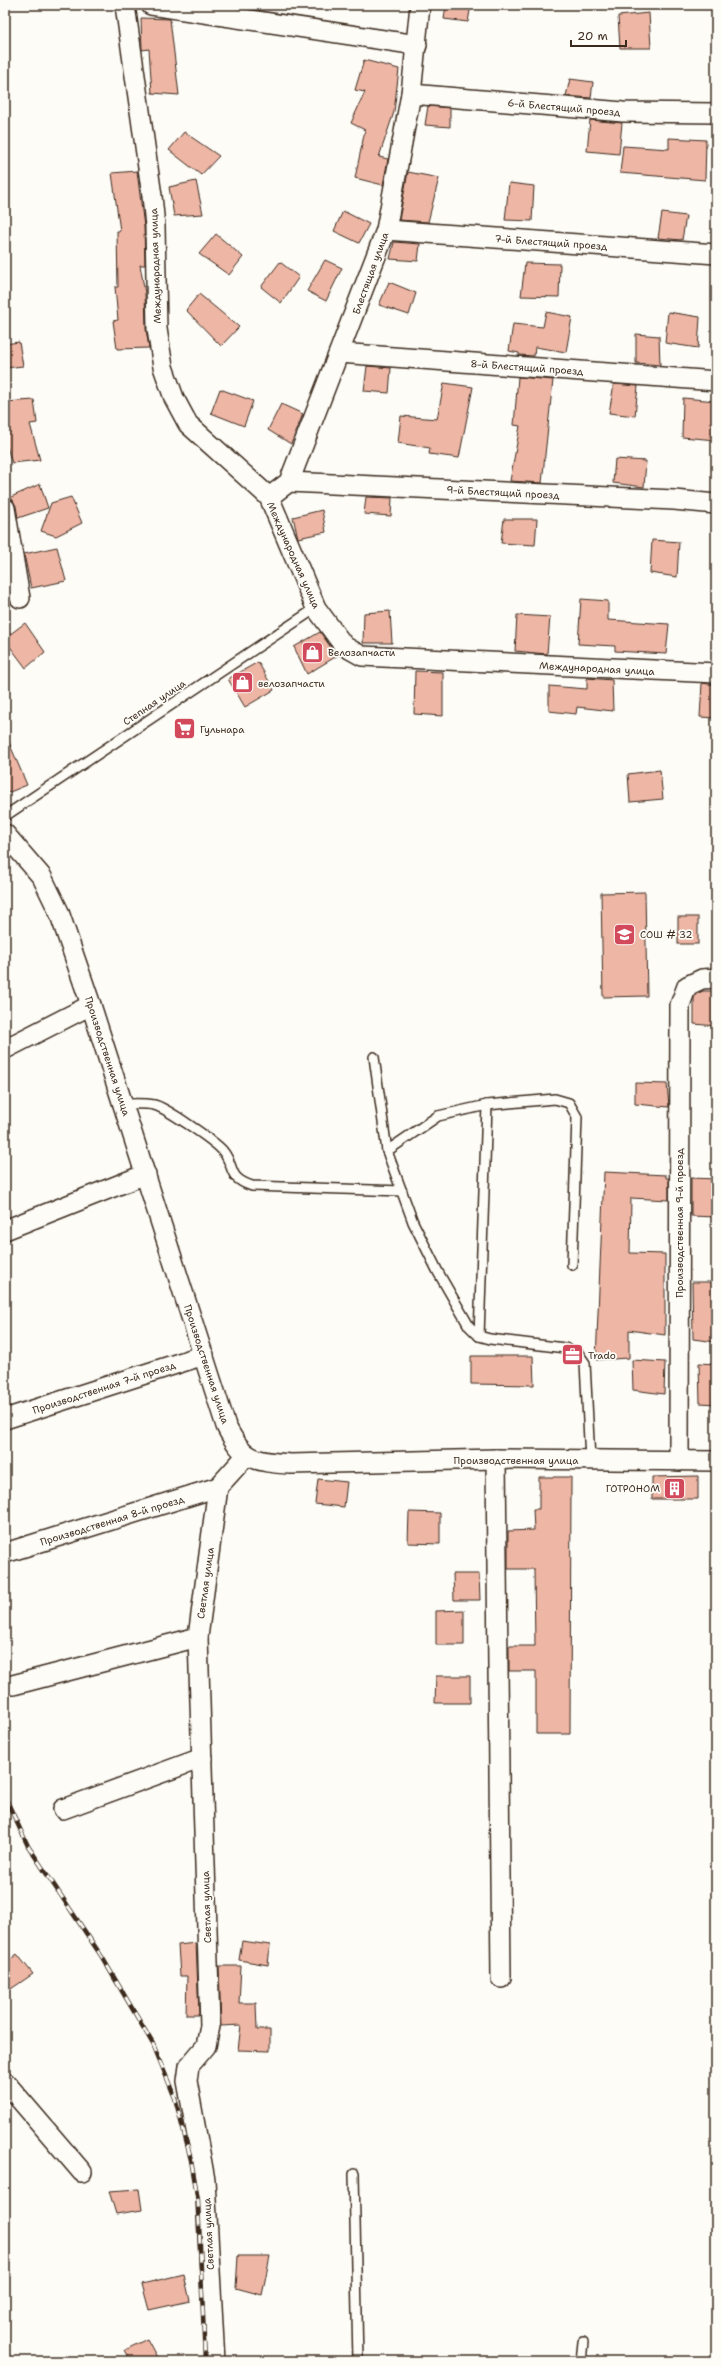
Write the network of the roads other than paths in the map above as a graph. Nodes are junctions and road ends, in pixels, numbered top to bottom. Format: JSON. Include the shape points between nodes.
{"nodes":[{"id":1,"x":125,"y":5,"type":"edge"},
{"id":2,"x":151,"y":5,"type":"edge"},
{"id":3,"x":420,"y":5,"type":"edge"},
{"id":4,"x":417,"y":45,"type":"junction"},
{"id":5,"x":411,"y":94,"type":"junction"},
{"id":6,"x":716,"y":113,"type":"edge"},
{"id":7,"x":386,"y":230,"type":"junction"},
{"id":8,"x":716,"y":254,"type":"edge"},
{"id":9,"x":339,"y":353,"type":"junction"},
{"id":10,"x":716,"y":381,"type":"edge"},
{"id":11,"x":289,"y":482,"type":"junction"},
{"id":12,"x":269,"y":497,"type":"junction"},
{"id":13,"x":716,"y":504,"type":"edge"},
{"id":14,"x":5,"y":508,"type":"edge"},
{"id":15,"x":20,"y":598,"type":"dead end"},
{"id":16,"x":316,"y":608,"type":"junction"},
{"id":17,"x":716,"y":673,"type":"edge"},
{"id":18,"x":5,"y":816,"type":"edge"},
{"id":19,"x":5,"y":834,"type":"edge"},
{"id":20,"x":716,"y":978,"type":"edge"},
{"id":21,"x":91,"y":1005,"type":"junction"},
{"id":22,"x":5,"y":1049,"type":"edge"},
{"id":23,"x":374,"y":1057,"type":"dead end"},
{"id":24,"x":123,"y":1104,"type":"junction"},
{"id":25,"x":487,"y":1105,"type":"junction"},
{"id":26,"x":387,"y":1151,"type":"junction"},
{"id":27,"x":146,"y":1174,"type":"junction"},
{"id":28,"x":402,"y":1191,"type":"junction"},
{"id":29,"x":5,"y":1230,"type":"edge"},
{"id":30,"x":572,"y":1265,"type":"dead end"},
{"id":31,"x":479,"y":1336,"type":"junction"},
{"id":32,"x":204,"y":1355,"type":"junction"},
{"id":33,"x":5,"y":1419,"type":"edge"},
{"id":34,"x":246,"y":1456,"type":"junction"},
{"id":35,"x":496,"y":1459,"type":"junction"},
{"id":36,"x":590,"y":1460,"type":"junction"},
{"id":37,"x":678,"y":1461,"type":"junction"},
{"id":38,"x":716,"y":1461,"type":"edge"},
{"id":39,"x":218,"y":1487,"type":"junction"},
{"id":40,"x":5,"y":1553,"type":"edge"},
{"id":41,"x":198,"y":1638,"type":"junction"},
{"id":42,"x":13,"y":1685,"type":"dead end"},
{"id":43,"x":202,"y":1758,"type":"junction"},
{"id":44,"x":63,"y":1809,"type":"dead end"},
{"id":45,"x":502,"y":1978,"type":"dead end"},
{"id":46,"x":5,"y":2082,"type":"edge"},
{"id":47,"x":82,"y":2172,"type":"dead end"},
{"id":48,"x":354,"y":2174,"type":"dead end"},
{"id":49,"x":583,"y":2342,"type":"dead end"},
{"id":50,"x":215,"y":2361,"type":"edge"},
{"id":51,"x":358,"y":2361,"type":"edge"},
{"id":52,"x":581,"y":2361,"type":"edge"}],
"edges":[{"from":1,"to":12,"type":"street","name":"Международная улица","via":[[153,203],[157,329],[163,367],[174,398],[188,424]]},
{"from":2,"to":4,"type":"street"},
{"from":3,"to":4,"type":"street","name":"Блестящая улица"},
{"from":4,"to":5,"type":"street","name":"Блестящая улица"},
{"from":5,"to":6,"type":"street","name":"6-й Блестящий проезд","via":[[623,112]]},
{"from":5,"to":7,"type":"street","name":"Блестящая улица"},
{"from":7,"to":8,"type":"street","name":"7-й Блестящий проезд"},
{"from":7,"to":9,"type":"street","name":"Блестящая улица"},
{"from":9,"to":10,"type":"street","name":"8-й Блестящий проезд"},
{"from":9,"to":11,"type":"street","name":"Блестящая улица"},
{"from":11,"to":12,"type":"street"},
{"from":11,"to":13,"type":"street","name":"9-й Блестящий проезд"},
{"from":12,"to":16,"type":"street","name":"Международная улица"},
{"from":14,"to":15,"type":"street"},
{"from":16,"to":17,"type":"street","name":"Международная улица","via":[[344,646],[362,656]]},
{"from":16,"to":18,"type":"lane","name":"Степная улица"},
{"from":19,"to":21,"type":"street","name":"Производственная улица","via":[[42,877],[59,912]]},
{"from":20,"to":37,"type":"street","name":"Производственная 9-й проезд","via":[[702,979],[687,986],[680,1005]]},
{"from":21,"to":22,"type":"street"},
{"from":21,"to":24,"type":"street","name":"Производственная улица"},
{"from":23,"to":26,"type":"lane"},
{"from":24,"to":27,"type":"street","name":"Производственная улица"},
{"from":24,"to":28,"type":"lane","via":[[155,1104],[214,1142],[224,1152],[232,1172],[240,1182],[252,1186]]},
{"from":25,"to":26,"type":"lane","via":[[438,1116]]},
{"from":25,"to":30,"type":"lane","via":[[555,1099],[569,1103],[577,1117]]},
{"from":25,"to":31,"type":"lane"},
{"from":26,"to":28,"type":"lane"},
{"from":27,"to":29,"type":"street"},
{"from":27,"to":32,"type":"street","name":"Производственная улица"},
{"from":28,"to":31,"type":"lane","via":[[413,1222],[438,1272],[469,1326]]},
{"from":31,"to":36,"type":"lane","via":[[565,1348],[578,1353],[585,1363]]},
{"from":32,"to":33,"type":"street","name":"Производственная 7-й проезд"},
{"from":32,"to":34,"type":"street","name":"Производственная улица","via":[[226,1426]]},
{"from":34,"to":35,"type":"street","name":"Производственная улица","via":[[268,1463],[291,1464]]},
{"from":34,"to":39,"type":"street"},
{"from":35,"to":36,"type":"street","name":"Производственная улица"},
{"from":35,"to":45,"type":"street"},
{"from":36,"to":37,"type":"street","name":"Производственная улица"},
{"from":37,"to":38,"type":"street","name":"Производственная улица"},
{"from":39,"to":40,"type":"street","name":"Производственная 8-й проезд"},
{"from":39,"to":41,"type":"street","name":"Светлая улица"},
{"from":41,"to":42,"type":"street"},
{"from":41,"to":43,"type":"street","name":"Светлая улица"},
{"from":43,"to":44,"type":"street"},
{"from":43,"to":50,"type":"street","name":"Светлая улица","via":[[210,2026],[206,2046],[190,2066],[187,2081],[205,2180]]},
{"from":46,"to":47,"type":"street"},
{"from":48,"to":51,"type":"lane"},
{"from":49,"to":52,"type":"lane"}]}
